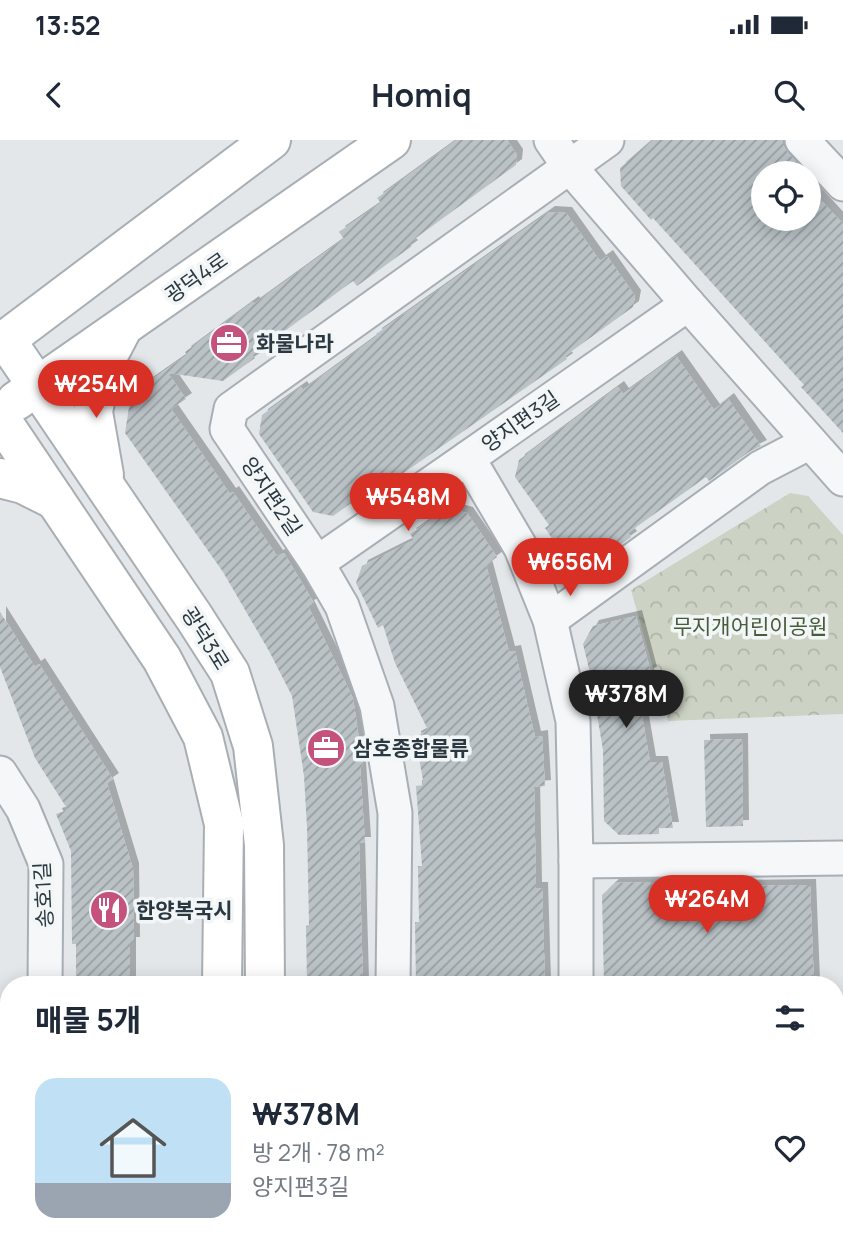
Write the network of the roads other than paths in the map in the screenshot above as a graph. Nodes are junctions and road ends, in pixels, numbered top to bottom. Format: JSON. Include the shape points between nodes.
{"nodes":[{"id":1,"x":271,"y":140,"type":"edge"},
{"id":2,"x":391,"y":140,"type":"edge"},
{"id":3,"x":607,"y":140,"type":"edge"},
{"id":4,"x":802,"y":140,"type":"edge"},
{"id":5,"x":560,"y":153,"type":"edge"},
{"id":6,"x":843,"y":184,"type":"edge"},
{"id":7,"x":688,"y":304,"type":"junction"},
{"id":8,"x":124,"y":326,"type":"junction"},
{"id":9,"x":3,"y":342,"type":"edge"},
{"id":10,"x":37,"y":386,"type":"junction"},
{"id":11,"x":0,"y":412,"type":"edge"},
{"id":12,"x":0,"y":418,"type":"edge"},
{"id":13,"x":810,"y":442,"type":"junction"},
{"id":14,"x":468,"y":458,"type":"junction"},
{"id":15,"x":0,"y":478,"type":"edge"},
{"id":16,"x":843,"y":479,"type":"edge"},
{"id":17,"x":106,"y":488,"type":"junction"},
{"id":18,"x":55,"y":500,"type":"junction"},
{"id":19,"x":317,"y":563,"type":"junction"},
{"id":20,"x":550,"y":620,"type":"junction"},
{"id":21,"x":0,"y":773,"type":"edge"},
{"id":22,"x":843,"y":858,"type":"edge"},
{"id":23,"x":576,"y":861,"type":"junction"},
{"id":24,"x":45,"y":976,"type":"edge"},
{"id":25,"x":222,"y":976,"type":"edge"},
{"id":26,"x":265,"y":976,"type":"edge"},
{"id":27,"x":393,"y":976,"type":"edge"},
{"id":28,"x":576,"y":976,"type":"edge"}],
"edges":[{"from":1,"to":9,"type":"main road"},
{"from":2,"to":8,"type":"main road","name":"광덕4로"},
{"from":3,"to":5,"type":"street","name":"양지편2길"},
{"from":4,"to":6,"type":"street"},
{"from":5,"to":7,"type":"street"},
{"from":5,"to":19,"type":"street","name":"양지편2길","via":[[231,409],[227,429]]},
{"from":7,"to":13,"type":"street"},
{"from":7,"to":14,"type":"street","name":"양지편3길"},
{"from":8,"to":10,"type":"main road","name":"광덕4로"},
{"from":8,"to":17,"type":"main road","via":[[101,369],[93,411]]},
{"from":9,"to":10,"type":"main road","name":"광덕3로"},
{"from":10,"to":11,"type":"main road","name":"광덕4로"},
{"from":10,"to":17,"type":"main road","name":"광덕3로"},
{"from":12,"to":18,"type":"main road"},
{"from":13,"to":16,"type":"street"},
{"from":13,"to":20,"type":"street","via":[[761,468]]},
{"from":14,"to":19,"type":"street"},
{"from":14,"to":20,"type":"street","name":"양지편3길","via":[[521,548]]},
{"from":15,"to":18,"type":"main road"},
{"from":17,"to":26,"type":"main road","name":"광덕3로","via":[[230,673],[253,746],[262,820]]},
{"from":18,"to":25,"type":"main road","via":[[162,660],[203,737],[223,824]]},
{"from":19,"to":27,"type":"street","name":"양지편2길","via":[[342,606],[377,706],[395,813]]},
{"from":20,"to":23,"type":"street","name":"양지편3길","via":[[573,721]]},
{"from":21,"to":24,"type":"street","name":"송호1길","via":[[23,809],[46,864]]},
{"from":22,"to":23,"type":"street"},
{"from":23,"to":28,"type":"street","name":"양지편3길"}]}
